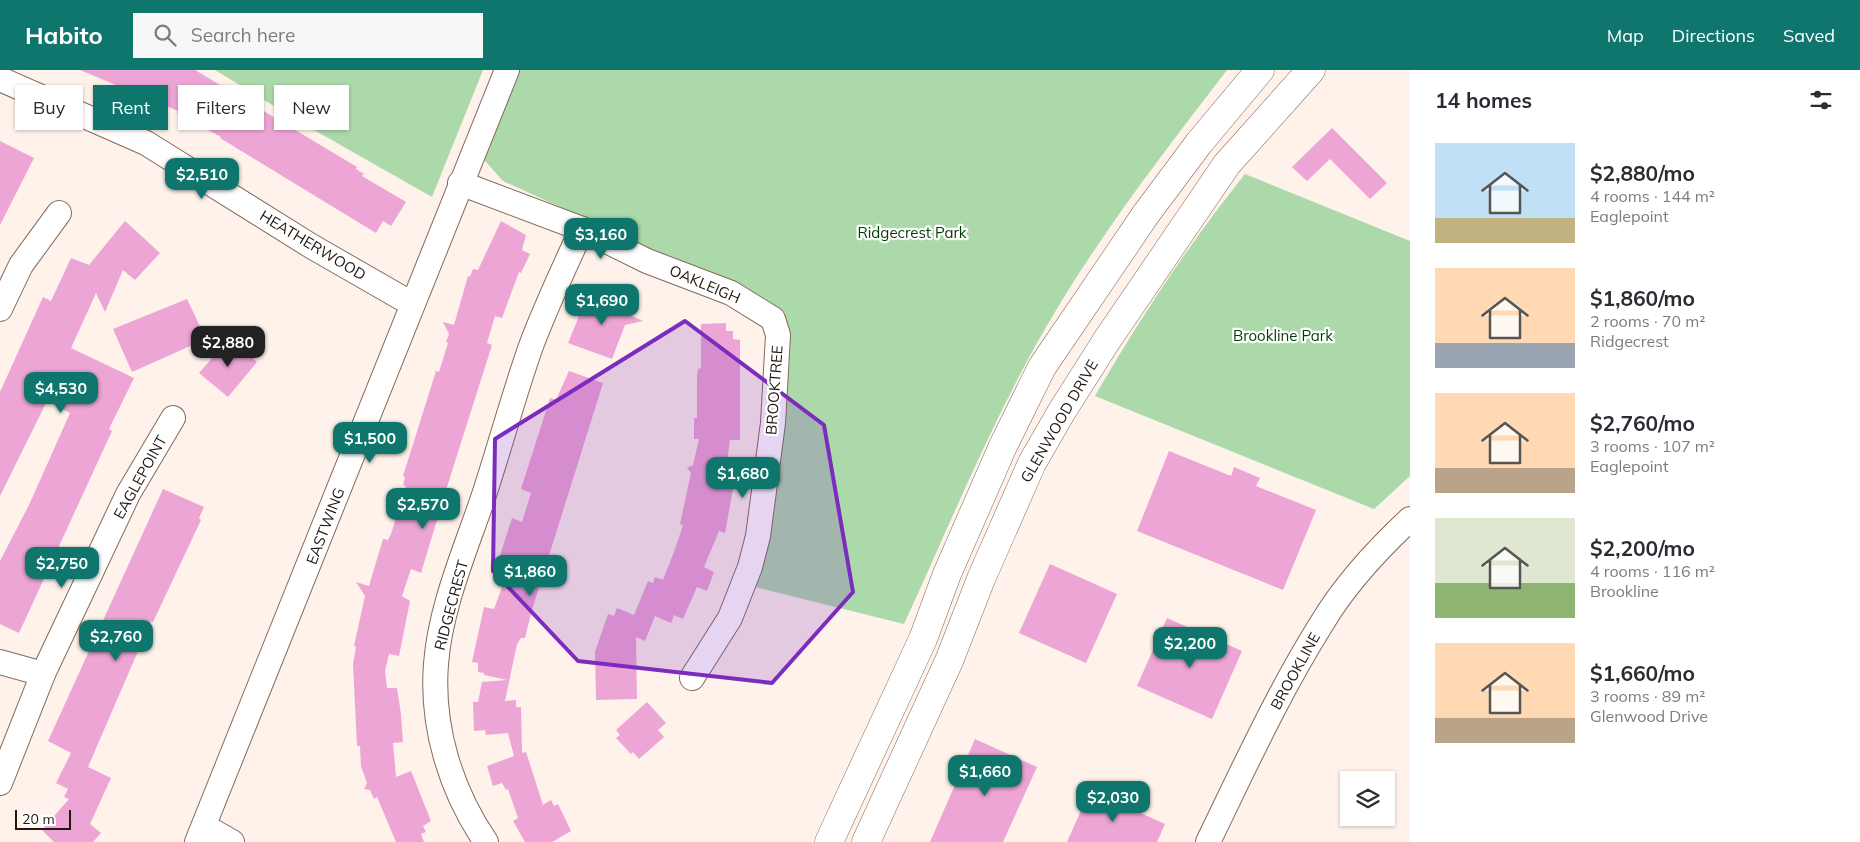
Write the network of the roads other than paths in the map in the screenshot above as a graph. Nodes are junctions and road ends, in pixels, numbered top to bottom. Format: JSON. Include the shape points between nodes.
{"nodes":[{"id":1,"x":507,"y":70,"type":"edge"},
{"id":2,"x":1260,"y":70,"type":"edge"},
{"id":3,"x":1311,"y":70,"type":"edge"},
{"id":4,"x":0,"y":79,"type":"edge"},
{"id":5,"x":460,"y":183,"type":"junction"},
{"id":6,"x":60,"y":213,"type":"dead end"},
{"id":7,"x":582,"y":229,"type":"junction"},
{"id":8,"x":412,"y":304,"type":"junction"},
{"id":9,"x":755,"y":306,"type":"joint"},
{"id":10,"x":0,"y":309,"type":"edge"},
{"id":11,"x":173,"y":418,"type":"dead end"},
{"id":12,"x":1410,"y":519,"type":"edge"},
{"id":13,"x":0,"y":662,"type":"edge"},
{"id":14,"x":43,"y":674,"type":"junction"},
{"id":15,"x":692,"y":678,"type":"dead end"},
{"id":16,"x":0,"y":783,"type":"edge"},
{"id":17,"x":200,"y":834,"type":"edge"},
{"id":18,"x":232,"y":842,"type":"edge"},
{"id":19,"x":486,"y":842,"type":"edge"},
{"id":20,"x":829,"y":842,"type":"edge"},
{"id":21,"x":866,"y":842,"type":"edge"},
{"id":22,"x":1208,"y":842,"type":"edge"}],
"edges":[{"from":1,"to":5,"type":"street","name":"EASTWING"},
{"from":2,"to":20,"type":"main road","via":[[1158,198],[1042,367],[1003,446],[947,574],[923,639]]},
{"from":3,"to":21,"type":"main road","name":"GLENWOOD DRIVE","via":[[1226,164],[1107,340],[1032,463],[949,662]]},
{"from":4,"to":8,"type":"street","name":"HEATHERWOOD","via":[[146,143],[311,246]]},
{"from":5,"to":7,"type":"street","name":"OAKLEIGH"},
{"from":5,"to":8,"type":"street","name":"EASTWING"},
{"from":6,"to":10,"type":"street","via":[[21,265]]},
{"from":7,"to":9,"type":"street","name":"OAKLEIGH"},
{"from":7,"to":19,"type":"street","name":"RIDGECREST","via":[[531,347],[451,594],[438,647],[436,694],[441,733],[460,798]]},
{"from":8,"to":17,"type":"street","name":"EASTWING"},
{"from":9,"to":15,"type":"street","name":"BROOKTREE","via":[[773,318],[778,335],[772,423],[758,536],[730,618]]},
{"from":11,"to":14,"type":"street","name":"EAGLEPOINT","via":[[128,494]]},
{"from":12,"to":22,"type":"street","name":"BROOKLINE","via":[[1380,547],[1322,622],[1286,685]]},
{"from":13,"to":14,"type":"street"},
{"from":14,"to":16,"type":"street","name":"EAGLEPOINT"},
{"from":17,"to":18,"type":"street"}]}
